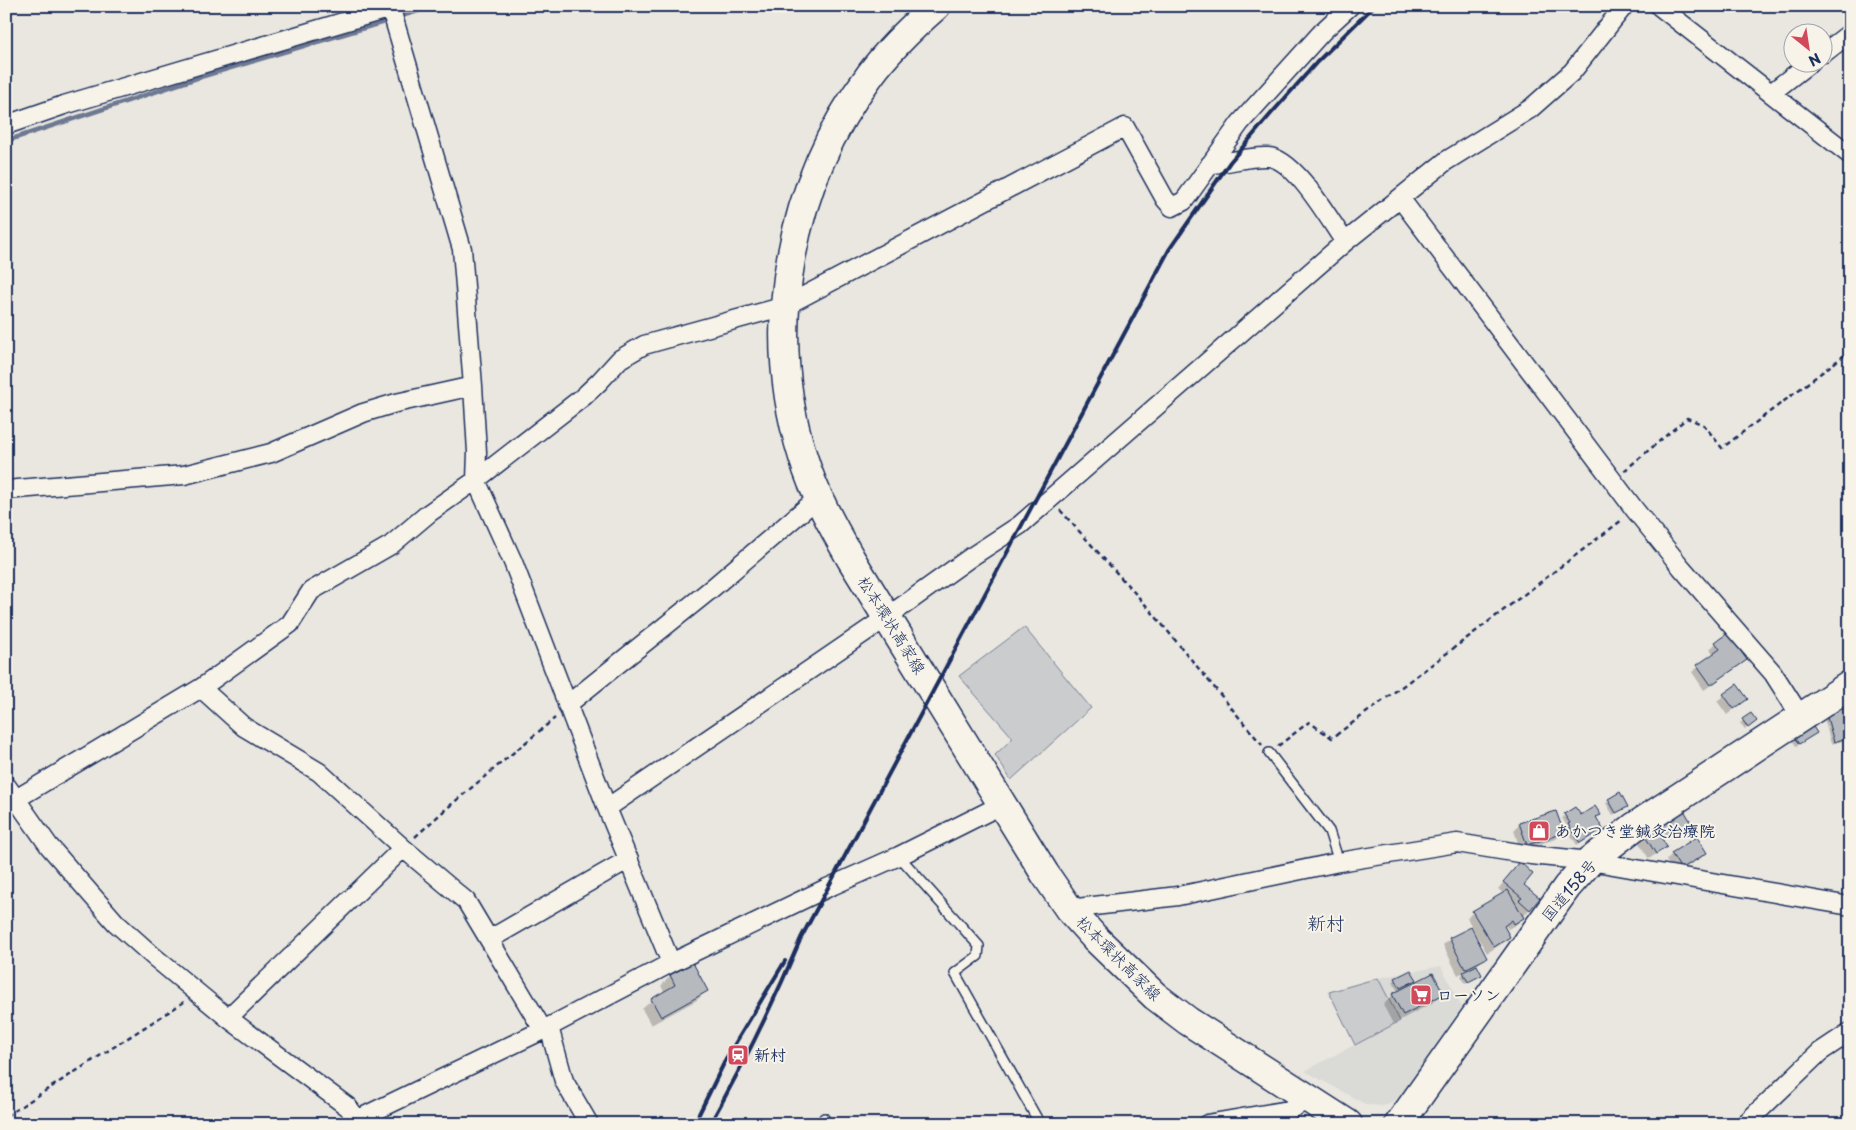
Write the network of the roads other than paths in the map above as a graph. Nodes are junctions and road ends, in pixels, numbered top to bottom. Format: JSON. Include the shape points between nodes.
{"nodes":[{"id":1,"x":936,"y":6,"type":"edge"},
{"id":2,"x":1350,"y":6,"type":"edge"},
{"id":3,"x":1624,"y":6,"type":"edge"},
{"id":4,"x":1658,"y":6,"type":"edge"},
{"id":5,"x":392,"y":7,"type":"edge"},
{"id":6,"x":1850,"y":33,"type":"edge"},
{"id":7,"x":1834,"y":45,"type":"edge"},
{"id":8,"x":1798,"y":72,"type":"edge"},
{"id":9,"x":1771,"y":93,"type":"junction"},
{"id":10,"x":6,"y":125,"type":"edge"},
{"id":11,"x":1850,"y":155,"type":"edge"},
{"id":12,"x":1210,"y":164,"type":"junction"},
{"id":13,"x":1400,"y":198,"type":"junction"},
{"id":14,"x":1345,"y":242,"type":"junction"},
{"id":15,"x":785,"y":306,"type":"junction"},
{"id":16,"x":473,"y":386,"type":"junction"},
{"id":17,"x":476,"y":480,"type":"junction"},
{"id":18,"x":6,"y":490,"type":"edge"},
{"id":19,"x":819,"y":497,"type":"junction"},
{"id":20,"x":887,"y":617,"type":"junction"},
{"id":21,"x":1850,"y":685,"type":"edge"},
{"id":22,"x":202,"y":688,"type":"junction"},
{"id":23,"x":568,"y":706,"type":"junction"},
{"id":24,"x":1801,"y":717,"type":"junction"},
{"id":25,"x":1269,"y":753,"type":"road end"},
{"id":26,"x":6,"y":786,"type":"edge"},
{"id":27,"x":10,"y":798,"type":"edge"},
{"id":28,"x":1003,"y":804,"type":"junction"},
{"id":29,"x":607,"y":808,"type":"junction"},
{"id":30,"x":403,"y":848,"type":"junction"},
{"id":31,"x":899,"y":856,"type":"junction"},
{"id":32,"x":628,"y":859,"type":"junction"},
{"id":33,"x":1590,"y":861,"type":"junction"},
{"id":34,"x":1339,"y":862,"type":"junction"},
{"id":35,"x":1850,"y":906,"type":"edge"},
{"id":36,"x":1069,"y":909,"type":"junction"},
{"id":37,"x":490,"y":939,"type":"junction"},
{"id":38,"x":670,"y":963,"type":"junction"},
{"id":39,"x":228,"y":1018,"type":"junction"},
{"id":40,"x":546,"y":1029,"type":"junction"},
{"id":41,"x":1850,"y":1032,"type":"edge"},
{"id":42,"x":1309,"y":1099,"type":"junction"},
{"id":43,"x":353,"y":1121,"type":"edge"},
{"id":44,"x":589,"y":1124,"type":"edge"},
{"id":45,"x":1040,"y":1124,"type":"edge"},
{"id":46,"x":1207,"y":1124,"type":"edge"},
{"id":47,"x":1348,"y":1124,"type":"edge"},
{"id":48,"x":1399,"y":1124,"type":"edge"},
{"id":49,"x":1745,"y":1124,"type":"edge"}],
"edges":[{"from":1,"to":15,"type":"main road","name":"松本環状高家線","via":[[870,74],[833,135],[808,193],[795,234]]},
{"from":2,"to":12,"type":"street","via":[[1275,82]]},
{"from":3,"to":13,"type":"street","via":[[1572,72],[1530,109],[1446,161]]},
{"from":4,"to":9,"type":"street"},
{"from":5,"to":10,"type":"street"},
{"from":5,"to":16,"type":"street","via":[[462,249]]},
{"from":6,"to":7,"type":"street"},
{"from":8,"to":9,"type":"street"},
{"from":9,"to":11,"type":"street"},
{"from":12,"to":14,"type":"street","via":[[1270,157],[1281,162],[1301,179]]},
{"from":12,"to":15,"type":"street","via":[[1184,202],[1172,207],[1125,127]]},
{"from":13,"to":14,"type":"street"},
{"from":13,"to":24,"type":"street","via":[[1635,510],[1773,673]]},
{"from":14,"to":20,"type":"street","via":[[1051,500]]},
{"from":15,"to":17,"type":"street","via":[[644,345],[620,359],[583,397]]},
{"from":15,"to":19,"type":"main road","name":"松本環状高家線","via":[[787,386],[803,456]]},
{"from":16,"to":17,"type":"street"},
{"from":16,"to":18,"type":"street","via":[[363,413],[271,453],[184,475]]},
{"from":17,"to":22,"type":"street","via":[[390,545],[311,591],[290,624]]},
{"from":17,"to":23,"type":"street","via":[[513,562]]},
{"from":19,"to":20,"type":"main road","name":"松本環状高家線","via":[[829,521]]},
{"from":19,"to":23,"type":"street"},
{"from":20,"to":28,"type":"main road","name":"松本環状高家線"},
{"from":20,"to":29,"type":"street"},
{"from":21,"to":24,"type":"main road","name":"国道158号"},
{"from":22,"to":27,"type":"street"},
{"from":22,"to":30,"type":"street","via":[[244,727],[319,772]]},
{"from":23,"to":29,"type":"street"},
{"from":24,"to":33,"type":"main road","name":"国道158号","via":[[1634,827]]},
{"from":25,"to":34,"type":"lane","via":[[1329,831]]},
{"from":26,"to":27,"type":"street"},
{"from":27,"to":39,"type":"street","via":[[116,923]]},
{"from":28,"to":31,"type":"street"},
{"from":28,"to":36,"type":"main road","name":"松本環状高家線"},
{"from":29,"to":32,"type":"street"},
{"from":30,"to":37,"type":"street","via":[[466,901]]},
{"from":30,"to":39,"type":"street"},
{"from":31,"to":38,"type":"street"},
{"from":31,"to":45,"type":"lane","via":[[979,946],[978,956],[955,973]]},
{"from":32,"to":37,"type":"street"},
{"from":32,"to":38,"type":"street"},
{"from":33,"to":34,"type":"street","via":[[1457,843]]},
{"from":33,"to":35,"type":"street"},
{"from":33,"to":48,"type":"main road","name":"国道158号","via":[[1556,902]]},
{"from":34,"to":36,"type":"street","via":[[1178,896]]},
{"from":36,"to":42,"type":"main road","name":"松本環状高家線","via":[[1155,996]]},
{"from":37,"to":40,"type":"street"},
{"from":38,"to":40,"type":"street"},
{"from":39,"to":43,"type":"street","via":[[348,1107]]},
{"from":40,"to":43,"type":"street"},
{"from":40,"to":44,"type":"street","via":[[564,1080]]},
{"from":41,"to":49,"type":"street","via":[[1820,1052]]},
{"from":42,"to":46,"type":"street","via":[[1289,1110]]},
{"from":42,"to":47,"type":"main road","name":"松本環状高家線"}]}
